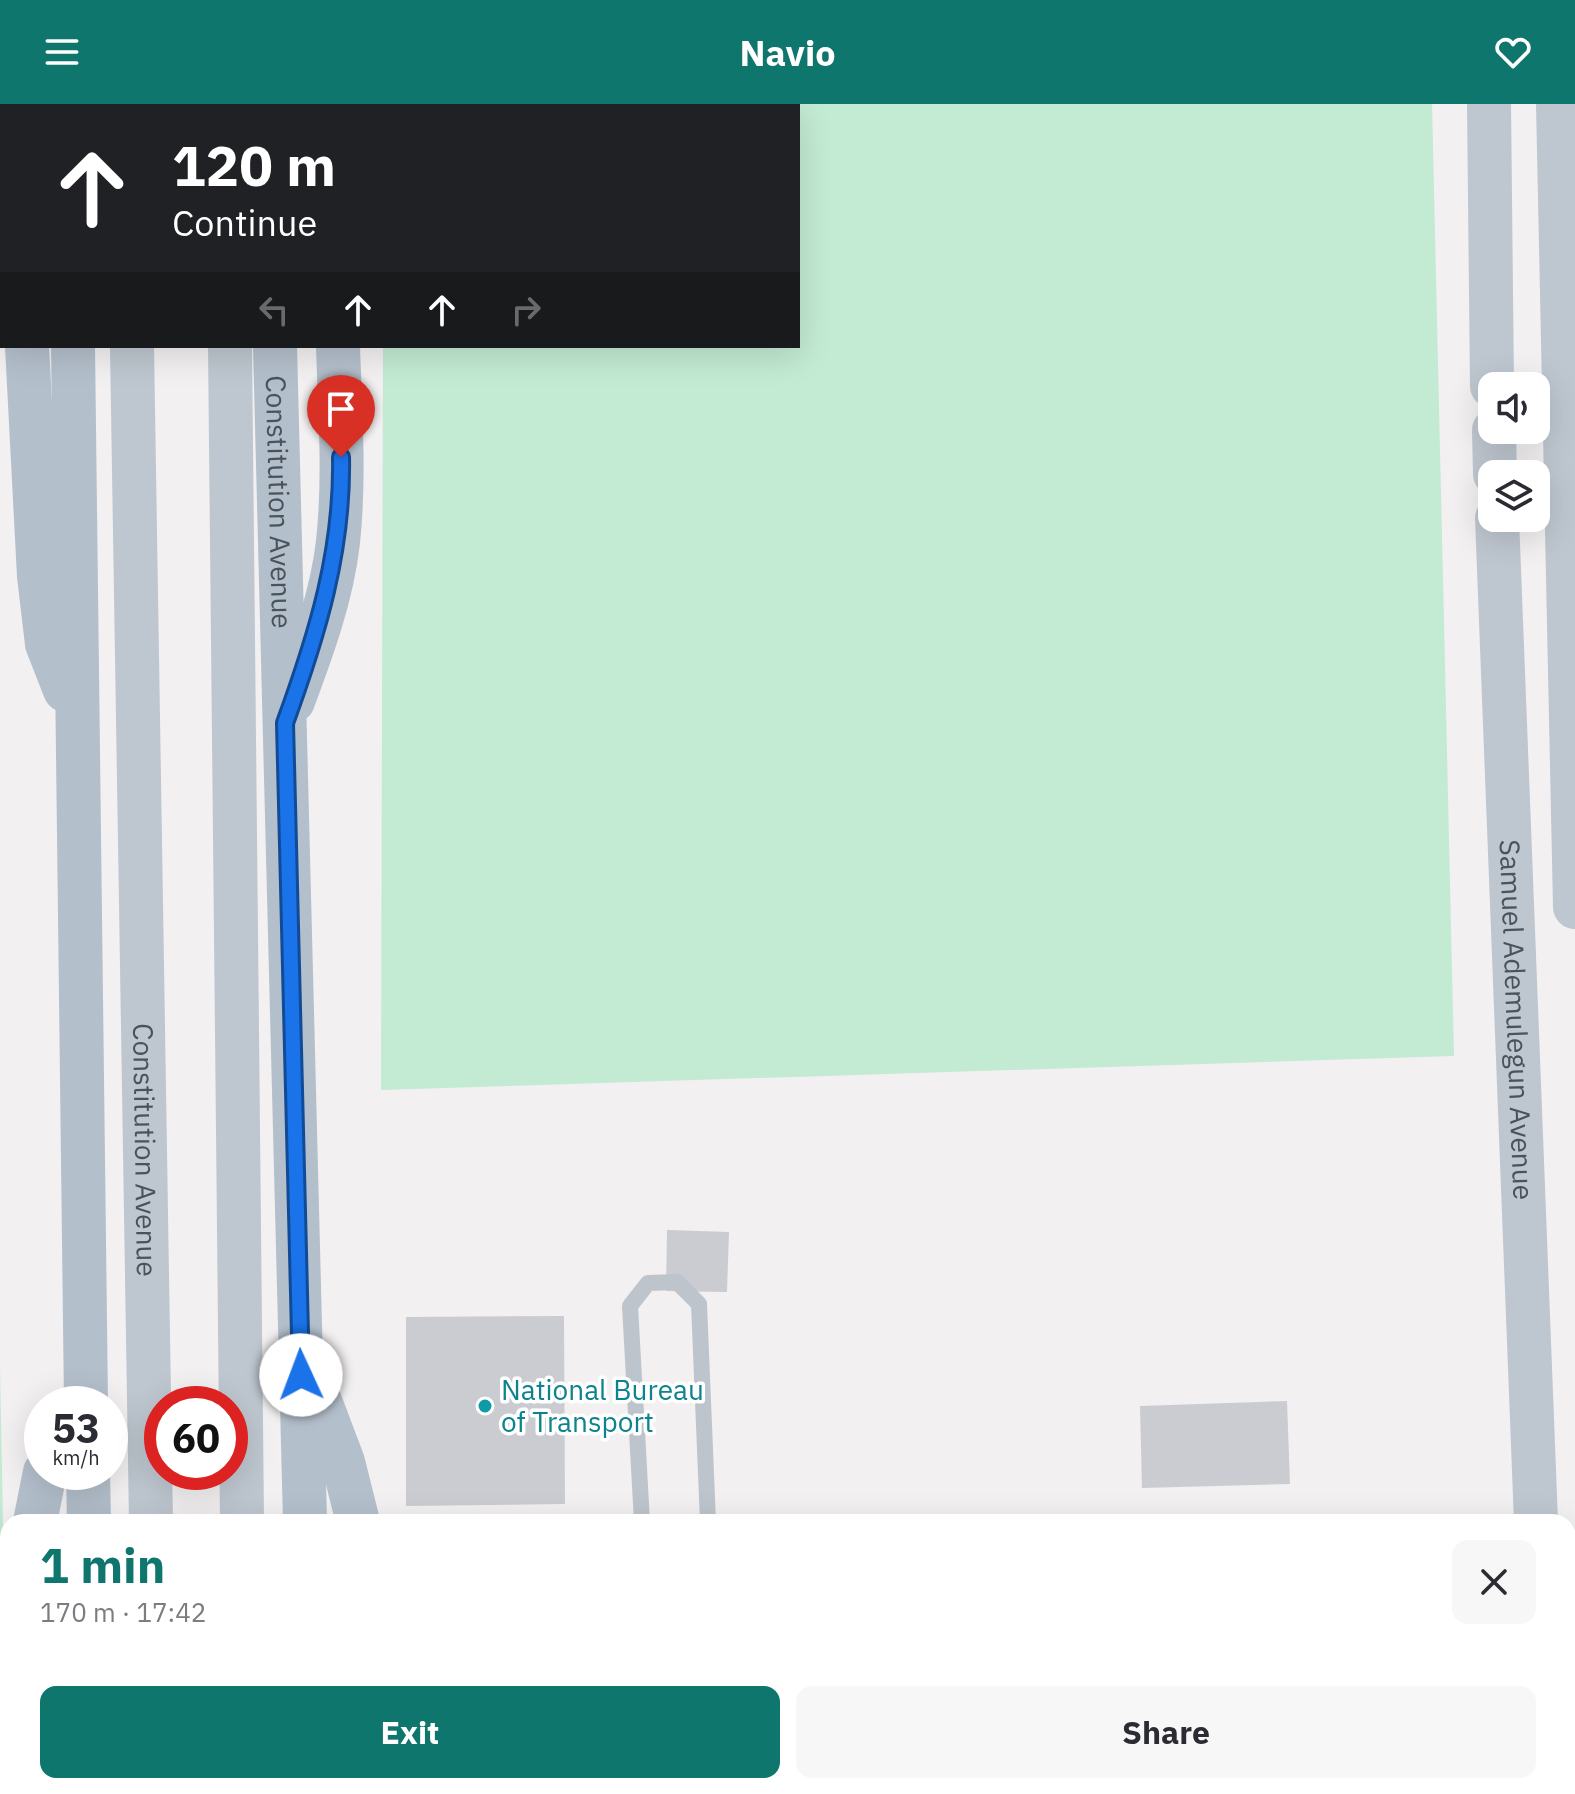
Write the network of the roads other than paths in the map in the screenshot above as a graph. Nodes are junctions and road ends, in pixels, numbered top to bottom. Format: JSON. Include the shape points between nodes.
{"nodes":[{"id":1,"x":1489,"y":104,"type":"edge"},
{"id":2,"x":1558,"y":104,"type":"edge"},
{"id":3,"x":27,"y":348,"type":"edge"},
{"id":4,"x":73,"y":348,"type":"edge"},
{"id":5,"x":132,"y":348,"type":"edge"},
{"id":6,"x":230,"y":348,"type":"edge"},
{"id":7,"x":275,"y":348,"type":"edge"},
{"id":8,"x":338,"y":348,"type":"edge"},
{"id":9,"x":1492,"y":372,"type":"edge"},
{"id":10,"x":1498,"y":532,"type":"edge"},
{"id":11,"x":57,"y":548,"type":"junction"},
{"id":12,"x":285,"y":723,"type":"junction"},
{"id":13,"x":1575,"y":907,"type":"edge"},
{"id":14,"x":83,"y":1322,"type":"junction"},
{"id":15,"x":300,"y":1348,"type":"junction"},
{"id":16,"x":66,"y":1386,"type":"edge"},
{"id":17,"x":85,"y":1386,"type":"edge"},
{"id":18,"x":41,"y":1490,"type":"edge"},
{"id":19,"x":88,"y":1490,"type":"edge"},
{"id":20,"x":37,"y":1514,"type":"edge"},
{"id":21,"x":89,"y":1514,"type":"edge"},
{"id":22,"x":151,"y":1514,"type":"edge"},
{"id":23,"x":242,"y":1514,"type":"edge"},
{"id":24,"x":305,"y":1514,"type":"edge"},
{"id":25,"x":356,"y":1514,"type":"edge"},
{"id":26,"x":642,"y":1514,"type":"edge"},
{"id":27,"x":708,"y":1514,"type":"edge"},
{"id":28,"x":1536,"y":1514,"type":"edge"}],
"edges":[{"from":1,"to":9,"type":"main road"},
{"from":2,"to":13,"type":"main road"},
{"from":3,"to":11,"type":"main road"},
{"from":4,"to":11,"type":"main road"},
{"from":5,"to":22,"type":"main road","name":"Constitution Avenue"},
{"from":6,"to":23,"type":"main road","name":"Constitution Avenue"},
{"from":7,"to":12,"type":"main road","name":"Constitution Avenue"},
{"from":8,"to":12,"type":"main road","via":[[338,545],[317,635]]},
{"from":10,"to":28,"type":"main road","name":"Samuel Ademulegun Avenue"},
{"from":11,"to":14,"type":"main road","via":[[77,722]]},
{"from":12,"to":15,"type":"main road","name":"Constitution Avenue"},
{"from":14,"to":16,"type":"main road"},
{"from":14,"to":17,"type":"main road"},
{"from":15,"to":24,"type":"main road","name":"Constitution Avenue"},
{"from":15,"to":25,"type":"main road","via":[[343,1462]]},
{"from":18,"to":20,"type":"main road"},
{"from":19,"to":21,"type":"main road"},
{"from":26,"to":27,"type":"lane","via":[[630,1306],[648,1283],[677,1282],[699,1304]]}]}
